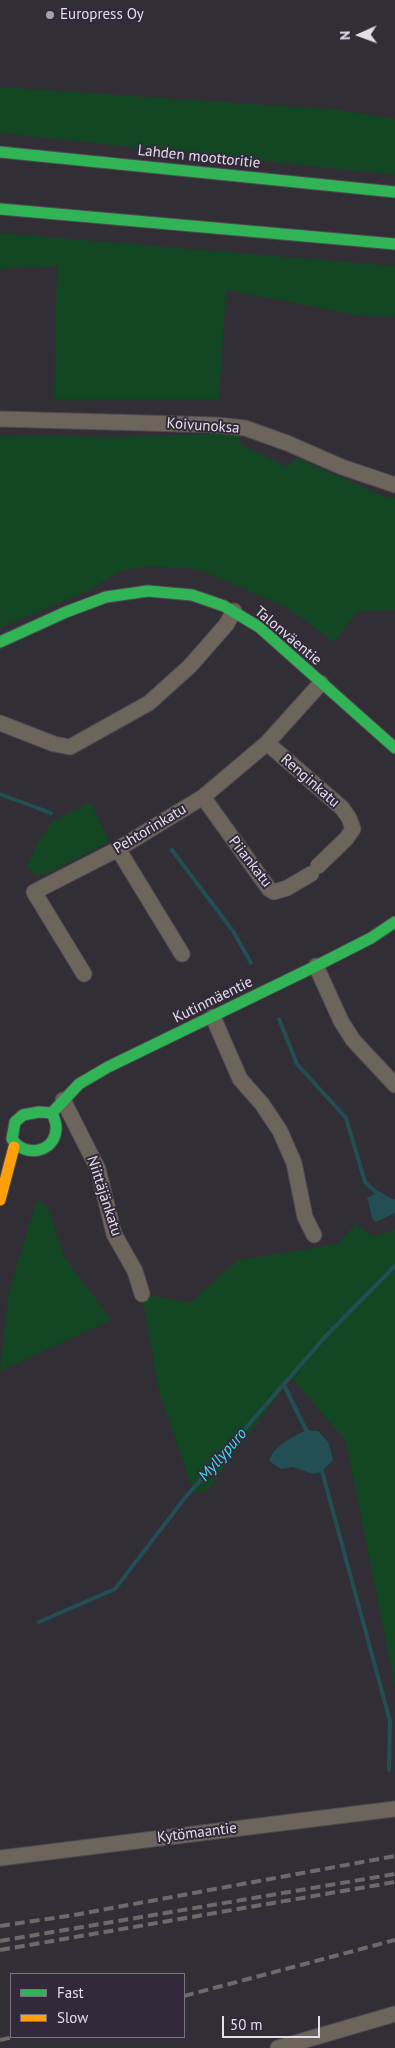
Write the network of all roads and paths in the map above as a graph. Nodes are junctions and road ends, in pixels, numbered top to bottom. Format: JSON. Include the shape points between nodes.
{"nodes":[{"id":1,"x":0,"y":152,"type":"edge"},
{"id":2,"x":395,"y":192,"type":"edge"},
{"id":3,"x":0,"y":209,"type":"edge"},
{"id":4,"x":395,"y":244,"type":"edge"},
{"id":5,"x":0,"y":419,"type":"edge"},
{"id":6,"x":395,"y":485,"type":"edge"},
{"id":7,"x":234,"y":611,"type":"junction"},
{"id":8,"x":0,"y":642,"type":"edge"},
{"id":9,"x":321,"y":683,"type":"junction"},
{"id":10,"x":0,"y":724,"type":"edge"},
{"id":11,"x":267,"y":743,"type":"junction"},
{"id":12,"x":395,"y":748,"type":"edge"},
{"id":13,"x":203,"y":797,"type":"junction"},
{"id":14,"x":118,"y":848,"type":"junction"},
{"id":15,"x":315,"y":870,"type":"joint"},
{"id":16,"x":395,"y":922,"type":"edge"},
{"id":17,"x":182,"y":954,"type":"dead end"},
{"id":18,"x":316,"y":966,"type":"junction"},
{"id":19,"x":84,"y":974,"type":"dead end"},
{"id":20,"x":212,"y":1017,"type":"junction"},
{"id":21,"x":395,"y":1085,"type":"edge"},
{"id":22,"x":63,"y":1100,"type":"junction"},
{"id":23,"x":52,"y":1113,"type":"junction"},
{"id":24,"x":14,"y":1147,"type":"junction"},
{"id":25,"x":0,"y":1200,"type":"edge"},
{"id":26,"x":314,"y":1235,"type":"dead end"},
{"id":27,"x":142,"y":1294,"type":"dead end"},
{"id":28,"x":395,"y":1809,"type":"edge"},
{"id":29,"x":0,"y":1858,"type":"edge"},
{"id":30,"x":395,"y":2014,"type":"edge"},
{"id":31,"x":278,"y":2048,"type":"edge"}],
"edges":[{"from":1,"to":2,"type":"main road","name":"Lahden moottoritie"},
{"from":3,"to":4,"type":"main road"},
{"from":5,"to":6,"type":"street","name":"Koivunoksa","via":[[245,428],[342,468]]},
{"from":7,"to":8,"type":"main road","name":"Talonväentie","via":[[184,594],[138,592],[106,597]]},
{"from":7,"to":9,"type":"main road","name":"Talonväentie","via":[[259,628]]},
{"from":7,"to":10,"type":"street","via":[[190,666],[149,703],[70,747]]},
{"from":9,"to":11,"type":"street","name":"Pehtorinkatu"},
{"from":9,"to":12,"type":"main road","name":"Talonväentie"},
{"from":11,"to":13,"type":"street","name":"Pehtorinkatu"},
{"from":11,"to":15,"type":"street","name":"Renginkatu","via":[[342,808],[349,818],[353,829]]},
{"from":13,"to":14,"type":"street","name":"Pehtorinkatu"},
{"from":13,"to":15,"type":"street","name":"Piiankatu","via":[[268,889],[274,892],[287,888]]},
{"from":14,"to":17,"type":"street"},
{"from":14,"to":19,"type":"street","name":"Pehtorinkatu","via":[[34,892]]},
{"from":16,"to":18,"type":"main road","name":"Kutinmäentie"},
{"from":18,"to":20,"type":"main road","name":"Kutinmäentie"},
{"from":18,"to":21,"type":"street","via":[[353,1040]]},
{"from":20,"to":22,"type":"main road","name":"Kutinmäentie","via":[[108,1067],[79,1084]]},
{"from":20,"to":26,"type":"street","via":[[240,1078],[280,1130],[294,1163],[305,1216]]},
{"from":22,"to":23,"type":"main road","name":"Kutinmäentie"},
{"from":22,"to":27,"type":"street","name":"Niittäjänkatu","via":[[98,1169],[114,1234],[135,1271]]},
{"from":23,"to":24,"type":"main road","via":[[30,1113],[16,1120],[10,1139]]},
{"from":23,"to":24,"type":"main road","via":[[57,1126],[48,1145],[37,1151]]},
{"from":24,"to":25,"type":"main road"},
{"from":28,"to":29,"type":"street","name":"Kytömaantie"},
{"from":30,"to":31,"type":"street"}]}
